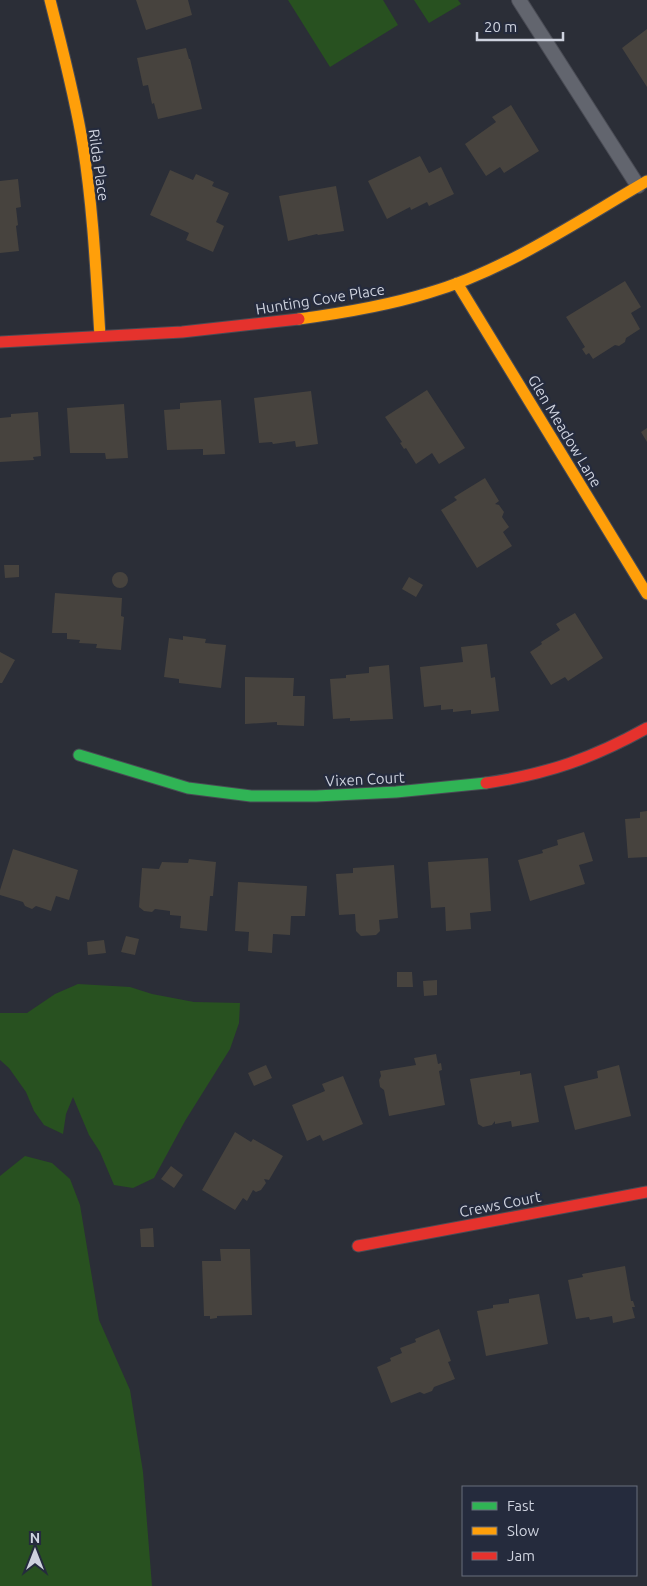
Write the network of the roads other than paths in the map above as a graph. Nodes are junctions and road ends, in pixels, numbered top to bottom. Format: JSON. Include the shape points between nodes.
{"nodes":[{"id":1,"x":50,"y":0,"type":"edge"},
{"id":2,"x":519,"y":0,"type":"edge"},
{"id":3,"x":642,"y":184,"type":"edge"},
{"id":4,"x":457,"y":283,"type":"junction"},
{"id":5,"x":100,"y":336,"type":"junction"},
{"id":6,"x":0,"y":342,"type":"edge"},
{"id":7,"x":647,"y":594,"type":"edge"},
{"id":8,"x":647,"y":728,"type":"edge"},
{"id":9,"x":79,"y":755,"type":"dead end"},
{"id":10,"x":647,"y":1192,"type":"edge"},
{"id":11,"x":358,"y":1246,"type":"dead end"}],
"edges":[{"from":1,"to":5,"type":"street","name":"Rilda Place","via":[[82,145],[94,239]]},
{"from":2,"to":3,"type":"lane"},
{"from":3,"to":4,"type":"street","name":"Hunting Cove Place","via":[[510,260]]},
{"from":4,"to":5,"type":"street","name":"Hunting Cove Place","via":[[430,294],[370,309],[182,332]]},
{"from":4,"to":7,"type":"street","name":"Glen Meadow Lane"},
{"from":5,"to":6,"type":"street","name":"Hunting Cove Place"},
{"from":8,"to":9,"type":"street","name":"Vixen Court","via":[[601,752],[549,772],[495,784],[311,797],[238,795],[187,788]]},
{"from":10,"to":11,"type":"street","name":"Crews Court"}]}
